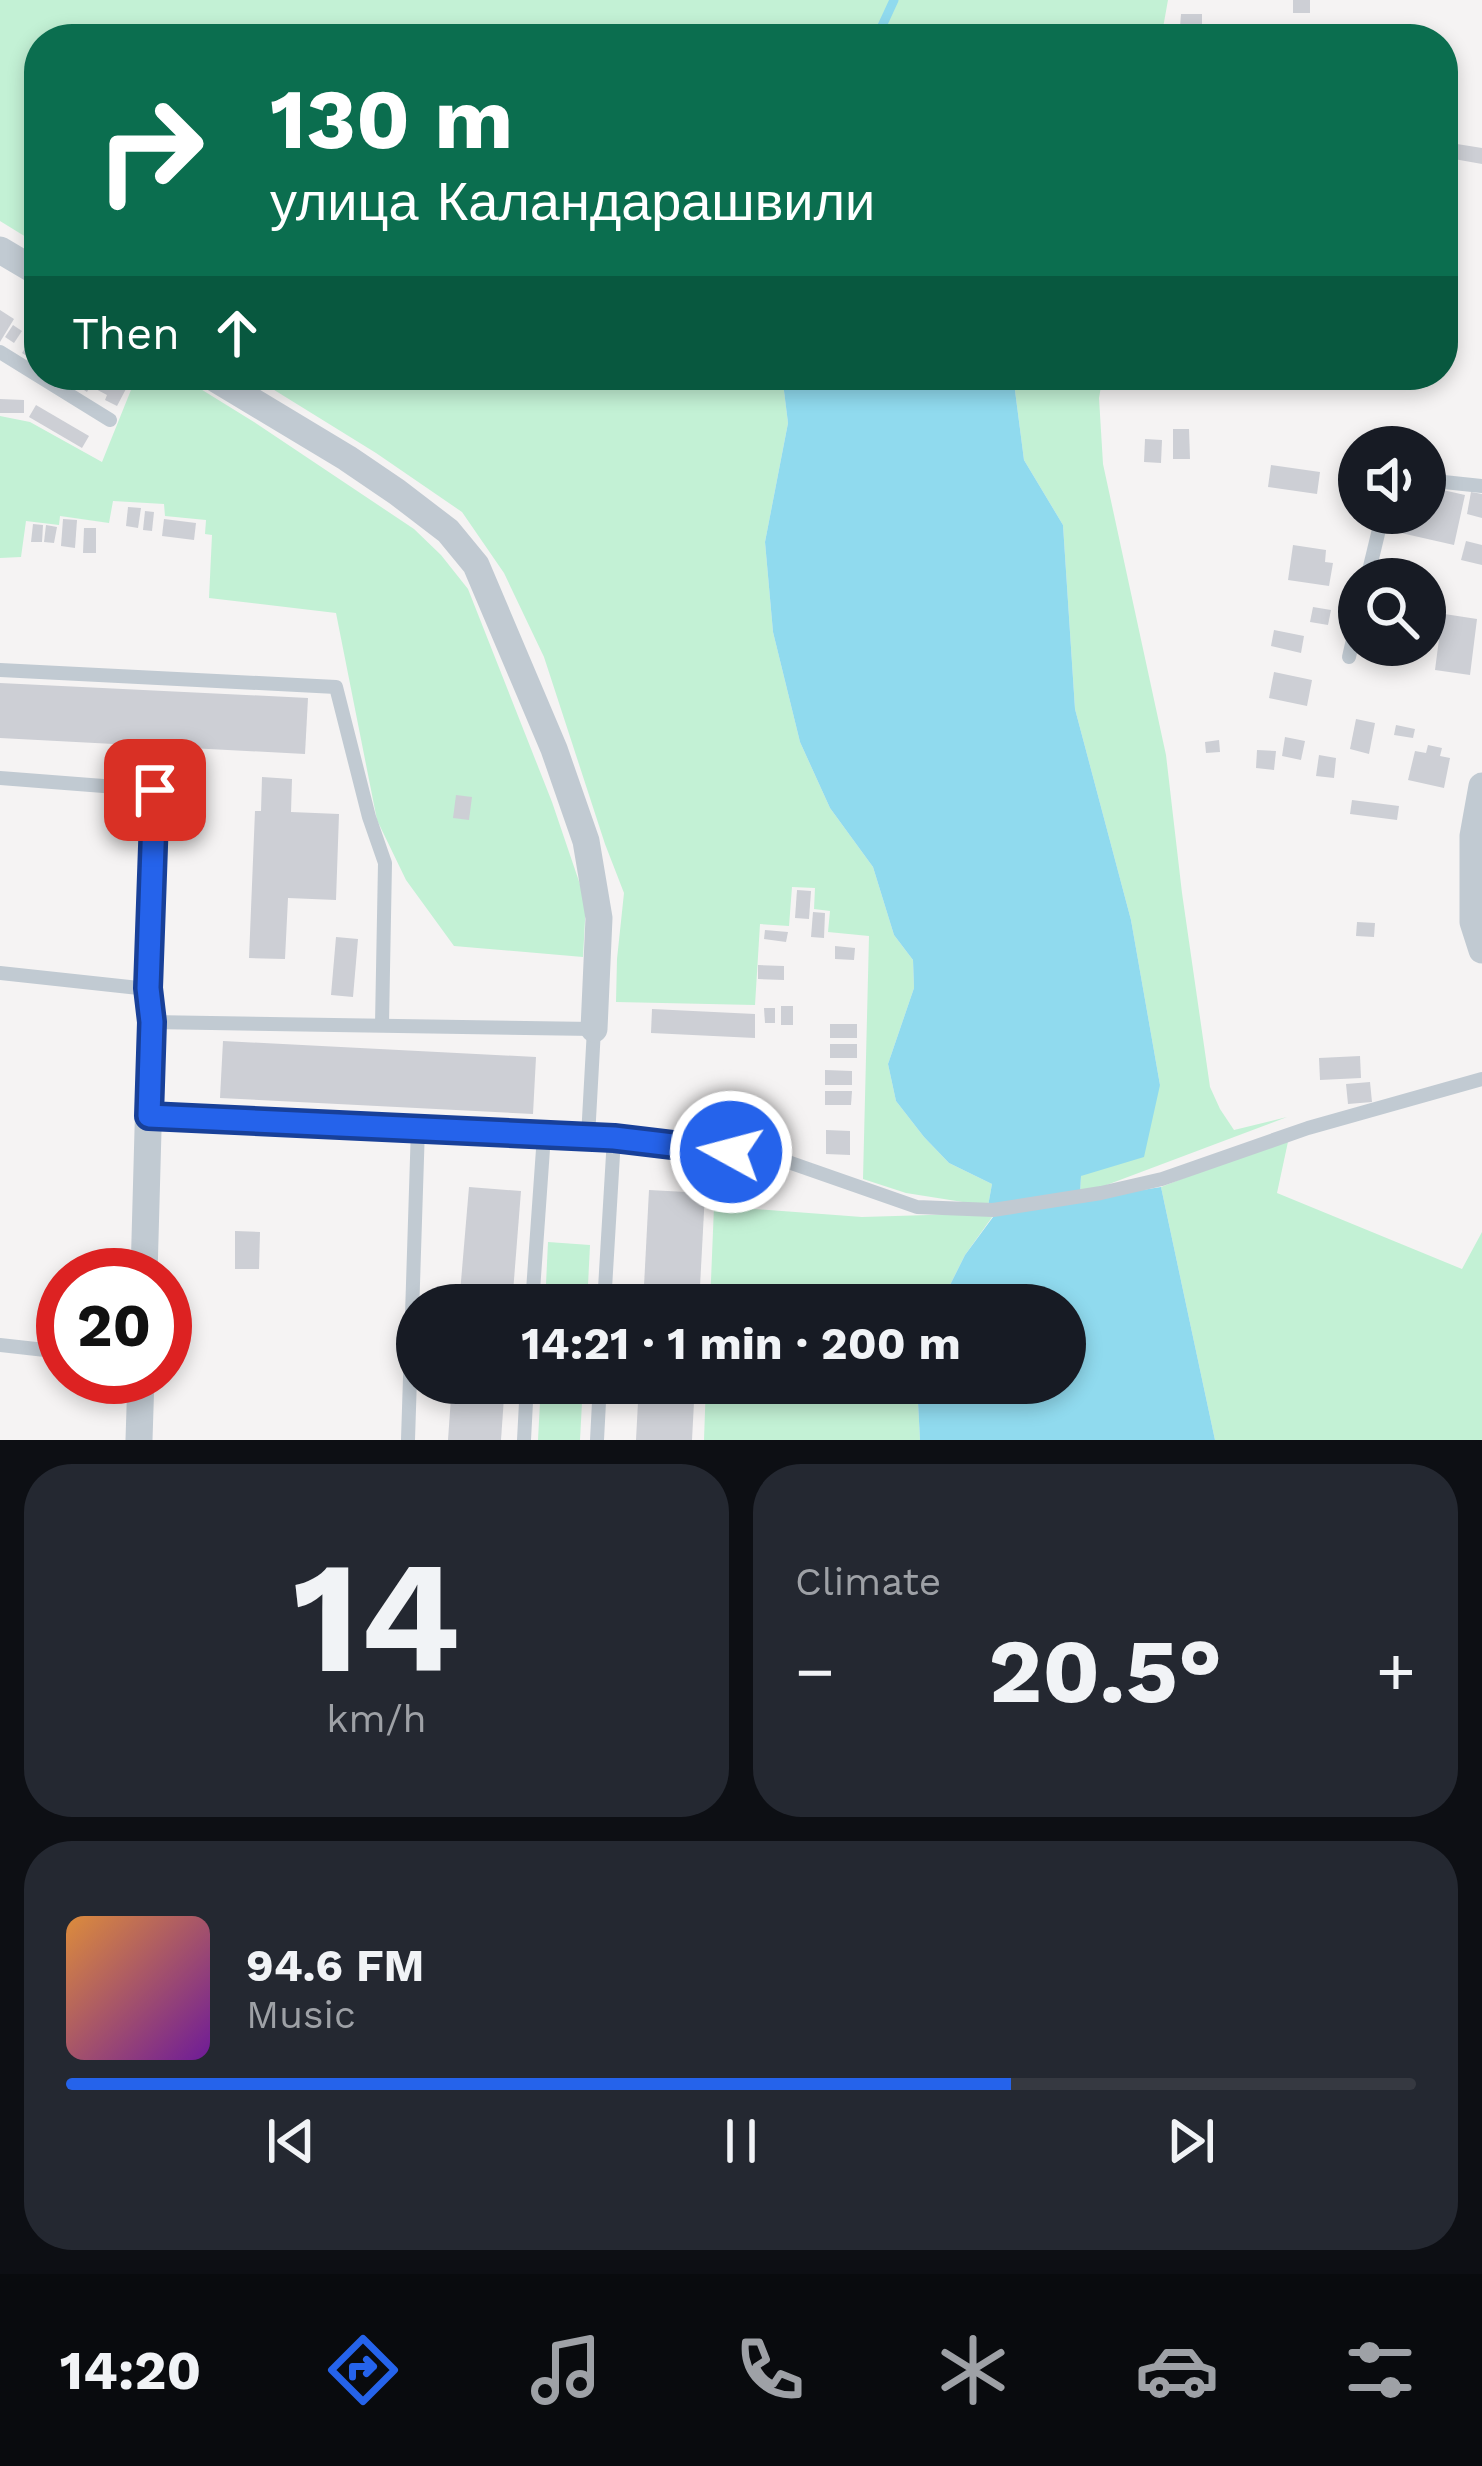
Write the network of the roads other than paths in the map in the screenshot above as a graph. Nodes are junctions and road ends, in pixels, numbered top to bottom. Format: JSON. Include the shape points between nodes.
{"nodes":[{"id":1,"x":62,"y":390,"type":"edge"},
{"id":2,"x":234,"y":390,"type":"edge"},
{"id":3,"x":110,"y":419,"type":"dead end"},
{"id":4,"x":1446,"y":482,"type":"edge"},
{"id":5,"x":1482,"y":486,"type":"edge"},
{"id":6,"x":0,"y":670,"type":"edge"},
{"id":7,"x":0,"y":778,"type":"edge"},
{"id":8,"x":1482,"y":786,"type":"edge"},
{"id":9,"x":1482,"y":950,"type":"edge"},
{"id":10,"x":0,"y":973,"type":"edge"},
{"id":11,"x":148,"y":988,"type":"junction"},
{"id":12,"x":152,"y":1022,"type":"junction"},
{"id":13,"x":382,"y":1024,"type":"junction"},
{"id":14,"x":594,"y":1029,"type":"junction"},
{"id":15,"x":1482,"y":1079,"type":"edge"},
{"id":16,"x":149,"y":1116,"type":"junction"},
{"id":17,"x":418,"y":1127,"type":"junction"},
{"id":18,"x":544,"y":1135,"type":"junction"},
{"id":19,"x":588,"y":1137,"type":"junction"},
{"id":20,"x":614,"y":1138,"type":"junction"},
{"id":21,"x":145,"y":1248,"type":"edge"},
{"id":22,"x":533,"y":1284,"type":"edge"},
{"id":23,"x":605,"y":1284,"type":"edge"},
{"id":24,"x":0,"y":1345,"type":"edge"},
{"id":25,"x":36,"y":1349,"type":"edge"},
{"id":26,"x":140,"y":1404,"type":"edge"},
{"id":27,"x":526,"y":1404,"type":"edge"},
{"id":28,"x":599,"y":1404,"type":"edge"},
{"id":29,"x":139,"y":1440,"type":"edge"},
{"id":30,"x":408,"y":1440,"type":"edge"},
{"id":31,"x":524,"y":1440,"type":"edge"},
{"id":32,"x":597,"y":1440,"type":"edge"}],
"edges":[{"from":1,"to":3,"type":"lane"},
{"from":2,"to":14,"type":"street","via":[[398,491],[476,565],[586,841],[599,918]]},
{"from":4,"to":5,"type":"lane"},
{"from":6,"to":13,"type":"lane","via":[[335,687],[385,863]]},
{"from":7,"to":11,"type":"lane","via":[[155,790]]},
{"from":8,"to":9,"type":"street","via":[[1472,922]]},
{"from":10,"to":11,"type":"lane"},
{"from":11,"to":12,"type":"lane"},
{"from":12,"to":13,"type":"lane"},
{"from":12,"to":16,"type":"street"},
{"from":13,"to":14,"type":"lane"},
{"from":14,"to":19,"type":"lane"},
{"from":15,"to":20,"type":"lane","via":[[1162,1179],[993,1210],[917,1207],[771,1156]]},
{"from":16,"to":17,"type":"lane"},
{"from":16,"to":21,"type":"street"},
{"from":17,"to":18,"type":"lane"},
{"from":17,"to":30,"type":"lane"},
{"from":18,"to":19,"type":"lane"},
{"from":18,"to":22,"type":"lane"},
{"from":19,"to":20,"type":"lane"},
{"from":20,"to":23,"type":"lane"},
{"from":24,"to":25,"type":"lane"},
{"from":26,"to":29,"type":"street"},
{"from":27,"to":31,"type":"lane"},
{"from":28,"to":32,"type":"lane"}]}
